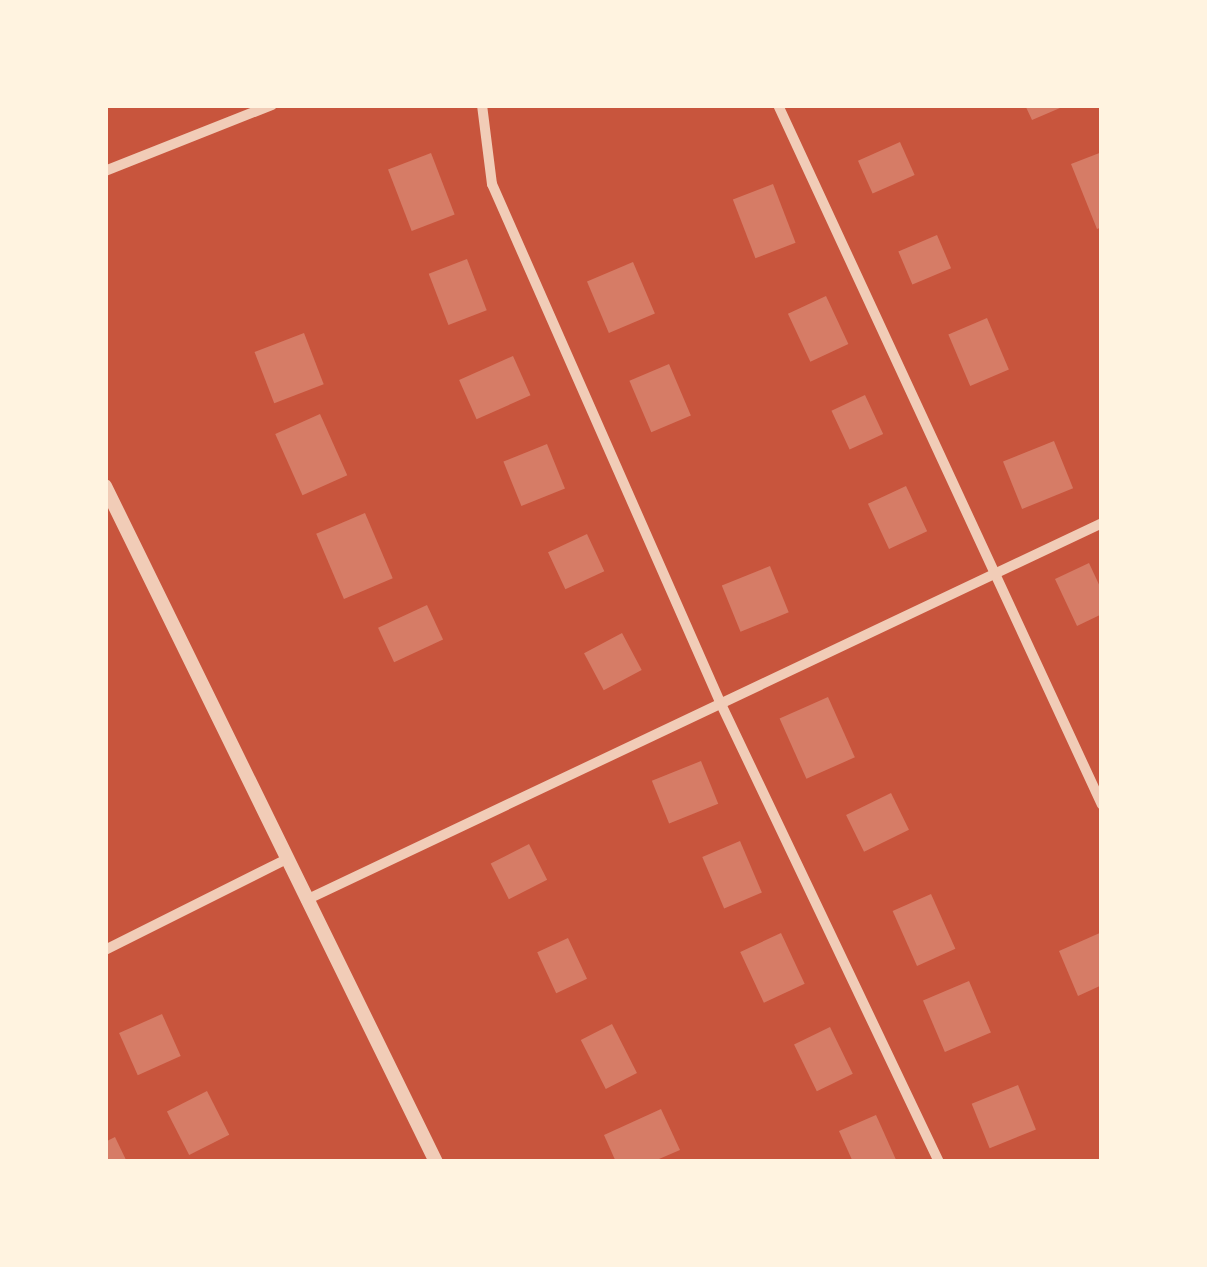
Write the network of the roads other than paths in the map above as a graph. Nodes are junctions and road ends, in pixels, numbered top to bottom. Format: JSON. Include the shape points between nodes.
{"nodes":[{"id":1,"x":272,"y":105,"type":"edge"},
{"id":2,"x":482,"y":105,"type":"edge"},
{"id":3,"x":778,"y":105,"type":"edge"},
{"id":4,"x":105,"y":170,"type":"edge"},
{"id":5,"x":105,"y":486,"type":"edge"},
{"id":6,"x":1102,"y":523,"type":"edge"},
{"id":7,"x":994,"y":574,"type":"junction"},
{"id":8,"x":720,"y":702,"type":"junction"},
{"id":9,"x":1102,"y":805,"type":"edge"},
{"id":10,"x":287,"y":859,"type":"junction"},
{"id":11,"x":306,"y":900,"type":"junction"},
{"id":12,"x":105,"y":950,"type":"edge"},
{"id":13,"x":436,"y":1162,"type":"edge"},
{"id":14,"x":938,"y":1162,"type":"edge"}],
"edges":[{"from":1,"to":4,"type":"street"},
{"from":2,"to":8,"type":"street","via":[[492,184]]},
{"from":3,"to":7,"type":"street"},
{"from":5,"to":10,"type":"street"},
{"from":6,"to":7,"type":"street"},
{"from":7,"to":8,"type":"street"},
{"from":7,"to":9,"type":"street"},
{"from":8,"to":11,"type":"street"},
{"from":8,"to":14,"type":"street"},
{"from":10,"to":11,"type":"street"},
{"from":10,"to":12,"type":"street"},
{"from":11,"to":13,"type":"street"}]}
